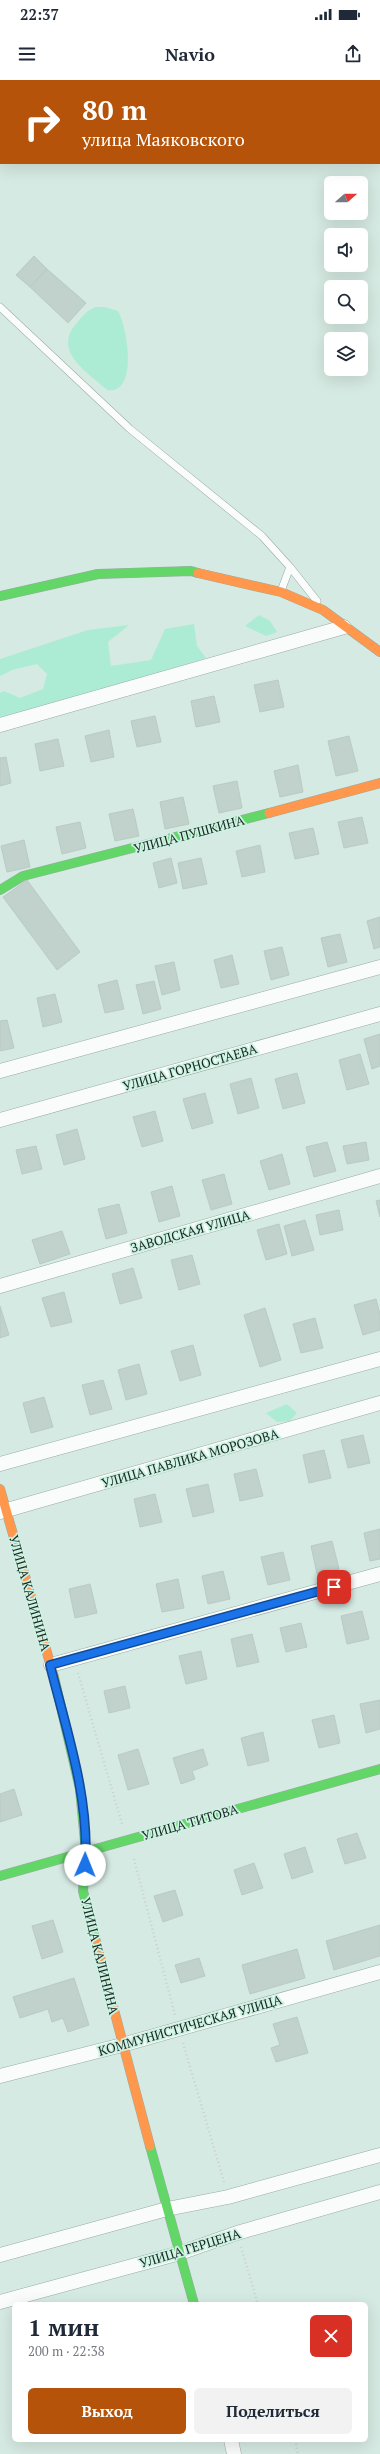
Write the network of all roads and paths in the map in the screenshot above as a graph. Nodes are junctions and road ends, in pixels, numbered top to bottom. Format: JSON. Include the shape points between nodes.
{"nodes":[{"id":1,"x":0,"y":307,"type":"edge"},
{"id":2,"x":290,"y":567,"type":"junction"},
{"id":3,"x":281,"y":592,"type":"junction"},
{"id":4,"x":0,"y":596,"type":"edge"},
{"id":5,"x":323,"y":610,"type":"junction"},
{"id":6,"x":344,"y":627,"type":"junction"},
{"id":7,"x":380,"y":652,"type":"edge"},
{"id":8,"x":0,"y":725,"type":"edge"},
{"id":9,"x":380,"y":783,"type":"edge"},
{"id":10,"x":0,"y":890,"type":"edge"},
{"id":11,"x":380,"y":967,"type":"edge"},
{"id":12,"x":380,"y":1014,"type":"edge"},
{"id":13,"x":0,"y":1071,"type":"edge"},
{"id":14,"x":0,"y":1120,"type":"edge"},
{"id":15,"x":380,"y":1176,"type":"edge"},
{"id":16,"x":0,"y":1286,"type":"edge"},
{"id":17,"x":380,"y":1359,"type":"edge"},
{"id":18,"x":380,"y":1403,"type":"edge"},
{"id":19,"x":0,"y":1464,"type":"edge"},
{"id":20,"x":0,"y":1489,"type":"edge"},
{"id":21,"x":3,"y":1511,"type":"edge"},
{"id":22,"x":380,"y":1574,"type":"edge"},
{"id":23,"x":74,"y":1659,"type":"junction"},
{"id":24,"x":50,"y":1665,"type":"junction"},
{"id":25,"x":380,"y":1769,"type":"edge"},
{"id":26,"x":124,"y":1832,"type":"dead end"},
{"id":27,"x":86,"y":1852,"type":"junction"},
{"id":28,"x":133,"y":1859,"type":"dead end"},
{"id":29,"x":0,"y":1876,"type":"edge"},
{"id":30,"x":380,"y":1972,"type":"edge"},
{"id":31,"x":178,"y":2029,"type":"junction"},
{"id":32,"x":122,"y":2045,"type":"junction"},
{"id":33,"x":0,"y":2076,"type":"edge"},
{"id":34,"x":380,"y":2155,"type":"edge"},
{"id":35,"x":380,"y":2192,"type":"edge"},
{"id":36,"x":228,"y":2197,"type":"junction"},
{"id":37,"x":167,"y":2209,"type":"junction"},
{"id":38,"x":237,"y":2233,"type":"junction"},
{"id":39,"x":180,"y":2253,"type":"junction"},
{"id":40,"x":0,"y":2255,"type":"edge"},
{"id":41,"x":0,"y":2302,"type":"edge"},
{"id":42,"x":193,"y":2302,"type":"edge"},
{"id":43,"x":257,"y":2302,"type":"edge"},
{"id":44,"x":231,"y":2442,"type":"edge"},
{"id":45,"x":295,"y":2442,"type":"edge"},
{"id":46,"x":234,"y":2454,"type":"edge"},
{"id":47,"x":298,"y":2454,"type":"edge"}],
"edges":[{"from":1,"to":2,"type":"lane","via":[[130,429],[262,536]]},
{"from":2,"to":3,"type":"lane"},
{"from":2,"to":5,"type":"lane"},
{"from":3,"to":4,"type":"main road","via":[[191,570],[98,574]]},
{"from":3,"to":5,"type":"main road"},
{"from":5,"to":6,"type":"main road"},
{"from":6,"to":7,"type":"main road"},
{"from":6,"to":8,"type":"street"},
{"from":9,"to":10,"type":"main road","name":"УЛИЦА ПУШКИНА","via":[[30,875]]},
{"from":11,"to":13,"type":"street"},
{"from":12,"to":14,"type":"street","name":"УЛИЦА ГОРНОСТАЕВА"},
{"from":15,"to":16,"type":"street","name":"ЗАВОДСКАЯ УЛИЦА"},
{"from":17,"to":19,"type":"street"},
{"from":18,"to":21,"type":"street","name":"УЛИЦА ПАВЛИКА МОРОЗОВА"},
{"from":20,"to":21,"type":"main road","name":"УЛИЦА КАЛИНИНА"},
{"from":21,"to":24,"type":"main road","name":"УЛИЦА КАЛИНИНА"},
{"from":22,"to":23,"type":"street"},
{"from":23,"to":24,"type":"street"},
{"from":23,"to":26,"type":"path"},
{"from":24,"to":27,"type":"main road","name":"УЛИЦА КАЛИНИНА","via":[[80,1789]]},
{"from":25,"to":27,"type":"main road","name":"УЛИЦА ТИТОВА"},
{"from":27,"to":29,"type":"main road","name":"УЛИЦА ТИТОВА"},
{"from":27,"to":32,"type":"main road","name":"УЛИЦА КАЛИНИНА","via":[[83,1891]]},
{"from":28,"to":31,"type":"path"},
{"from":30,"to":31,"type":"street","name":"КОММУНИСТИЧЕСКАЯ УЛИЦА"},
{"from":31,"to":32,"type":"street","name":"КОММУНИСТИЧЕСКАЯ УЛИЦА"},
{"from":31,"to":36,"type":"path"},
{"from":32,"to":33,"type":"street","name":"КОММУНИСТИЧЕСКАЯ УЛИЦА"},
{"from":32,"to":37,"type":"main road","name":"УЛИЦА КАЛИНИНА"},
{"from":34,"to":36,"type":"street"},
{"from":35,"to":38,"type":"street","name":"УЛИЦА ГЕРЦЕНА"},
{"from":36,"to":37,"type":"street"},
{"from":37,"to":39,"type":"main road","name":"УЛИЦА КАЛИНИНА"},
{"from":37,"to":40,"type":"street"},
{"from":38,"to":39,"type":"street","name":"УЛИЦА ГЕРЦЕНА"},
{"from":38,"to":43,"type":"path"},
{"from":39,"to":41,"type":"street","name":"УЛИЦА ГЕРЦЕНА"},
{"from":39,"to":42,"type":"main road","name":"УЛИЦА КАЛИНИНА"},
{"from":44,"to":46,"type":"street"},
{"from":45,"to":47,"type":"path"}]}
